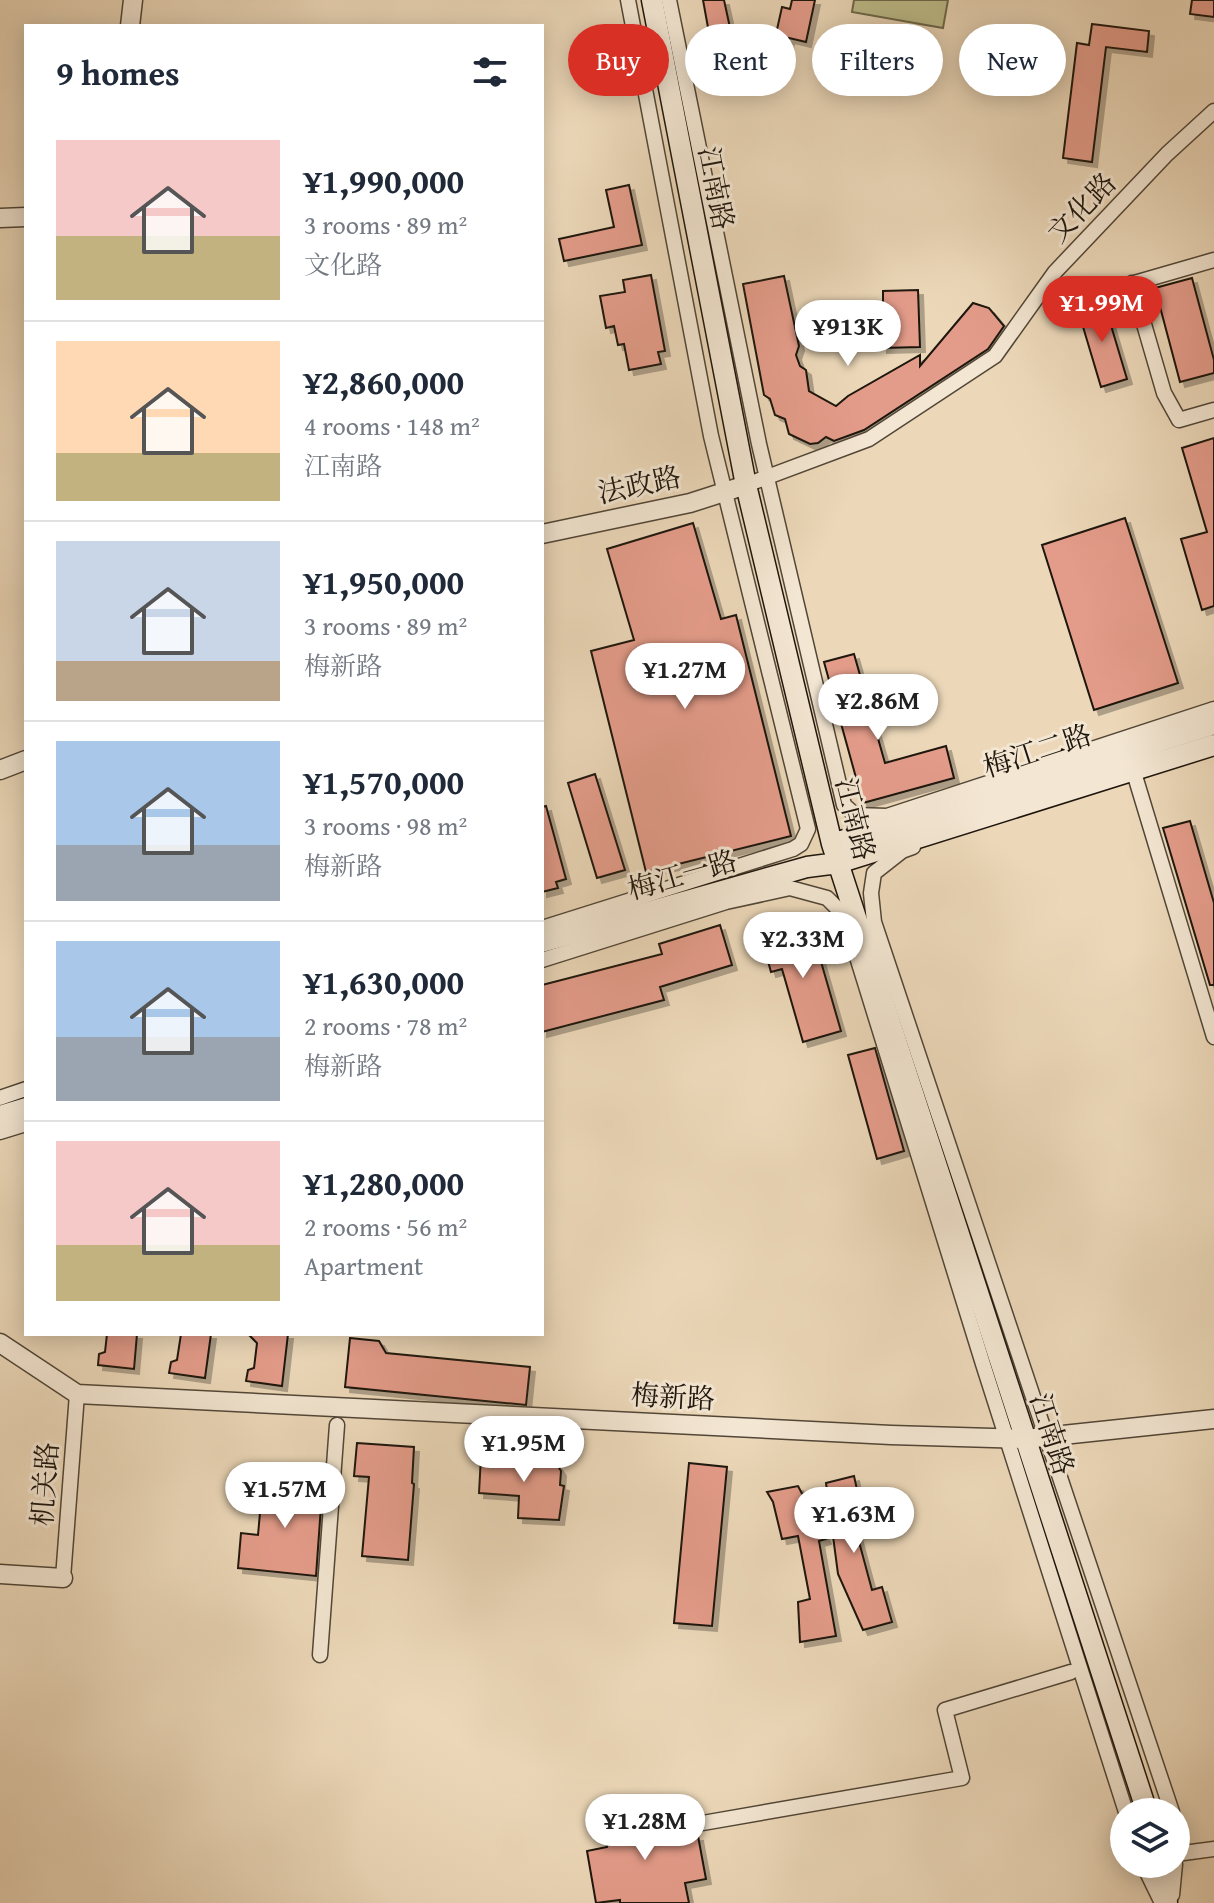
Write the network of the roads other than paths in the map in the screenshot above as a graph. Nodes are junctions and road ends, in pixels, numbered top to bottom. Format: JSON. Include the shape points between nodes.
{"nodes":[{"id":1,"x":133,"y":0,"type":"edge"},
{"id":2,"x":628,"y":0,"type":"edge"},
{"id":3,"x":652,"y":0,"type":"edge"},
{"id":4,"x":669,"y":0,"type":"edge"},
{"id":5,"x":130,"y":24,"type":"edge"},
{"id":6,"x":1214,"y":111,"type":"edge"},
{"id":7,"x":24,"y":217,"type":"edge"},
{"id":8,"x":0,"y":218,"type":"edge"},
{"id":9,"x":1214,"y":260,"type":"edge"},
{"id":10,"x":1132,"y":283,"type":"junction"},
{"id":11,"x":1065,"y":303,"type":"dead end"},
{"id":12,"x":1214,"y":410,"type":"edge"},
{"id":13,"x":767,"y":477,"type":"junction"},
{"id":14,"x":746,"y":485,"type":"junction"},
{"id":15,"x":725,"y":491,"type":"junction"},
{"id":16,"x":544,"y":534,"type":"edge"},
{"id":17,"x":1214,"y":709,"type":"edge"},
{"id":18,"x":1214,"y":724,"type":"edge"},
{"id":19,"x":1214,"y":745,"type":"edge"},
{"id":20,"x":1214,"y":755,"type":"edge"},
{"id":21,"x":24,"y":761,"type":"edge"},
{"id":22,"x":0,"y":770,"type":"edge"},
{"id":23,"x":1135,"y":776,"type":"dead end"},
{"id":24,"x":835,"y":854,"type":"junction"},
{"id":25,"x":544,"y":927,"type":"edge"},
{"id":26,"x":544,"y":941,"type":"edge"},
{"id":27,"x":544,"y":959,"type":"edge"},
{"id":28,"x":1214,"y":1037,"type":"edge"},
{"id":29,"x":24,"y":1090,"type":"edge"},
{"id":30,"x":0,"y":1098,"type":"edge"},
{"id":31,"x":24,"y":1109,"type":"edge"},
{"id":32,"x":0,"y":1116,"type":"edge"},
{"id":33,"x":24,"y":1125,"type":"edge"},
{"id":34,"x":0,"y":1132,"type":"edge"},
{"id":35,"x":0,"y":1343,"type":"edge"},
{"id":36,"x":77,"y":1394,"type":"junction"},
{"id":37,"x":1214,"y":1419,"type":"edge"},
{"id":38,"x":337,"y":1425,"type":"dead end"},
{"id":39,"x":1025,"y":1439,"type":"junction"},
{"id":40,"x":0,"y":1574,"type":"edge"},
{"id":41,"x":63,"y":1578,"type":"joint"},
{"id":42,"x":320,"y":1655,"type":"dead end"},
{"id":43,"x":1071,"y":1672,"type":"dead end"},
{"id":44,"x":1122,"y":1798,"type":"edge"},
{"id":45,"x":1142,"y":1798,"type":"edge"},
{"id":46,"x":1167,"y":1798,"type":"edge"},
{"id":47,"x":697,"y":1824,"type":"dead end"},
{"id":48,"x":1214,"y":1849,"type":"edge"},
{"id":49,"x":1190,"y":1853,"type":"edge"},
{"id":50,"x":1152,"y":1878,"type":"edge"},
{"id":51,"x":1164,"y":1878,"type":"edge"},
{"id":52,"x":1172,"y":1878,"type":"edge"},
{"id":53,"x":1167,"y":1903,"type":"edge"}],
"edges":[{"from":1,"to":5,"type":"street"},
{"from":2,"to":15,"type":"street"},
{"from":3,"to":14,"type":"main road","name":"江南路"},
{"from":4,"to":13,"type":"street"},
{"from":6,"to":13,"type":"street","name":"文化路","via":[[1055,272],[995,356],[869,439]]},
{"from":7,"to":8,"type":"street"},
{"from":9,"to":10,"type":"street"},
{"from":10,"to":11,"type":"street"},
{"from":10,"to":12,"type":"street","via":[[1164,393],[1179,420]]},
{"from":13,"to":14,"type":"street","name":"文化路"},
{"from":13,"to":17,"type":"street","via":[[844,805],[855,815],[887,816]]},
{"from":14,"to":15,"type":"street","name":"法政路"},
{"from":14,"to":24,"type":"main road","name":"江南路"},
{"from":15,"to":16,"type":"street","name":"法政路"},
{"from":15,"to":25,"type":"street","via":[[806,836],[793,849]]},
{"from":18,"to":24,"type":"main road","name":"梅江二路"},
{"from":19,"to":24,"type":"main road","name":"梅江二路"},
{"from":20,"to":46,"type":"street","via":[[902,851],[874,873],[871,893],[874,922]]},
{"from":21,"to":22,"type":"street"},
{"from":23,"to":28,"type":"street"},
{"from":24,"to":26,"type":"main road","name":"梅江一路","via":[[807,867]]},
{"from":24,"to":39,"type":"main road","name":"江南路"},
{"from":27,"to":44,"type":"street","via":[[726,902],[790,888],[827,898],[844,915]]},
{"from":29,"to":30,"type":"street"},
{"from":31,"to":32,"type":"main road"},
{"from":33,"to":34,"type":"street"},
{"from":35,"to":36,"type":"street"},
{"from":36,"to":39,"type":"street","name":"梅新路"},
{"from":36,"to":41,"type":"street","name":"机关路"},
{"from":37,"to":39,"type":"street","name":"梅新路"},
{"from":38,"to":42,"type":"street"},
{"from":39,"to":45,"type":"main road","name":"江南路"},
{"from":40,"to":41,"type":"street"},
{"from":43,"to":47,"type":"street","via":[[945,1710],[962,1778]]},
{"from":48,"to":49,"type":"street"},
{"from":50,"to":53,"type":"street"},
{"from":51,"to":53,"type":"main road"},
{"from":52,"to":53,"type":"street"}]}
